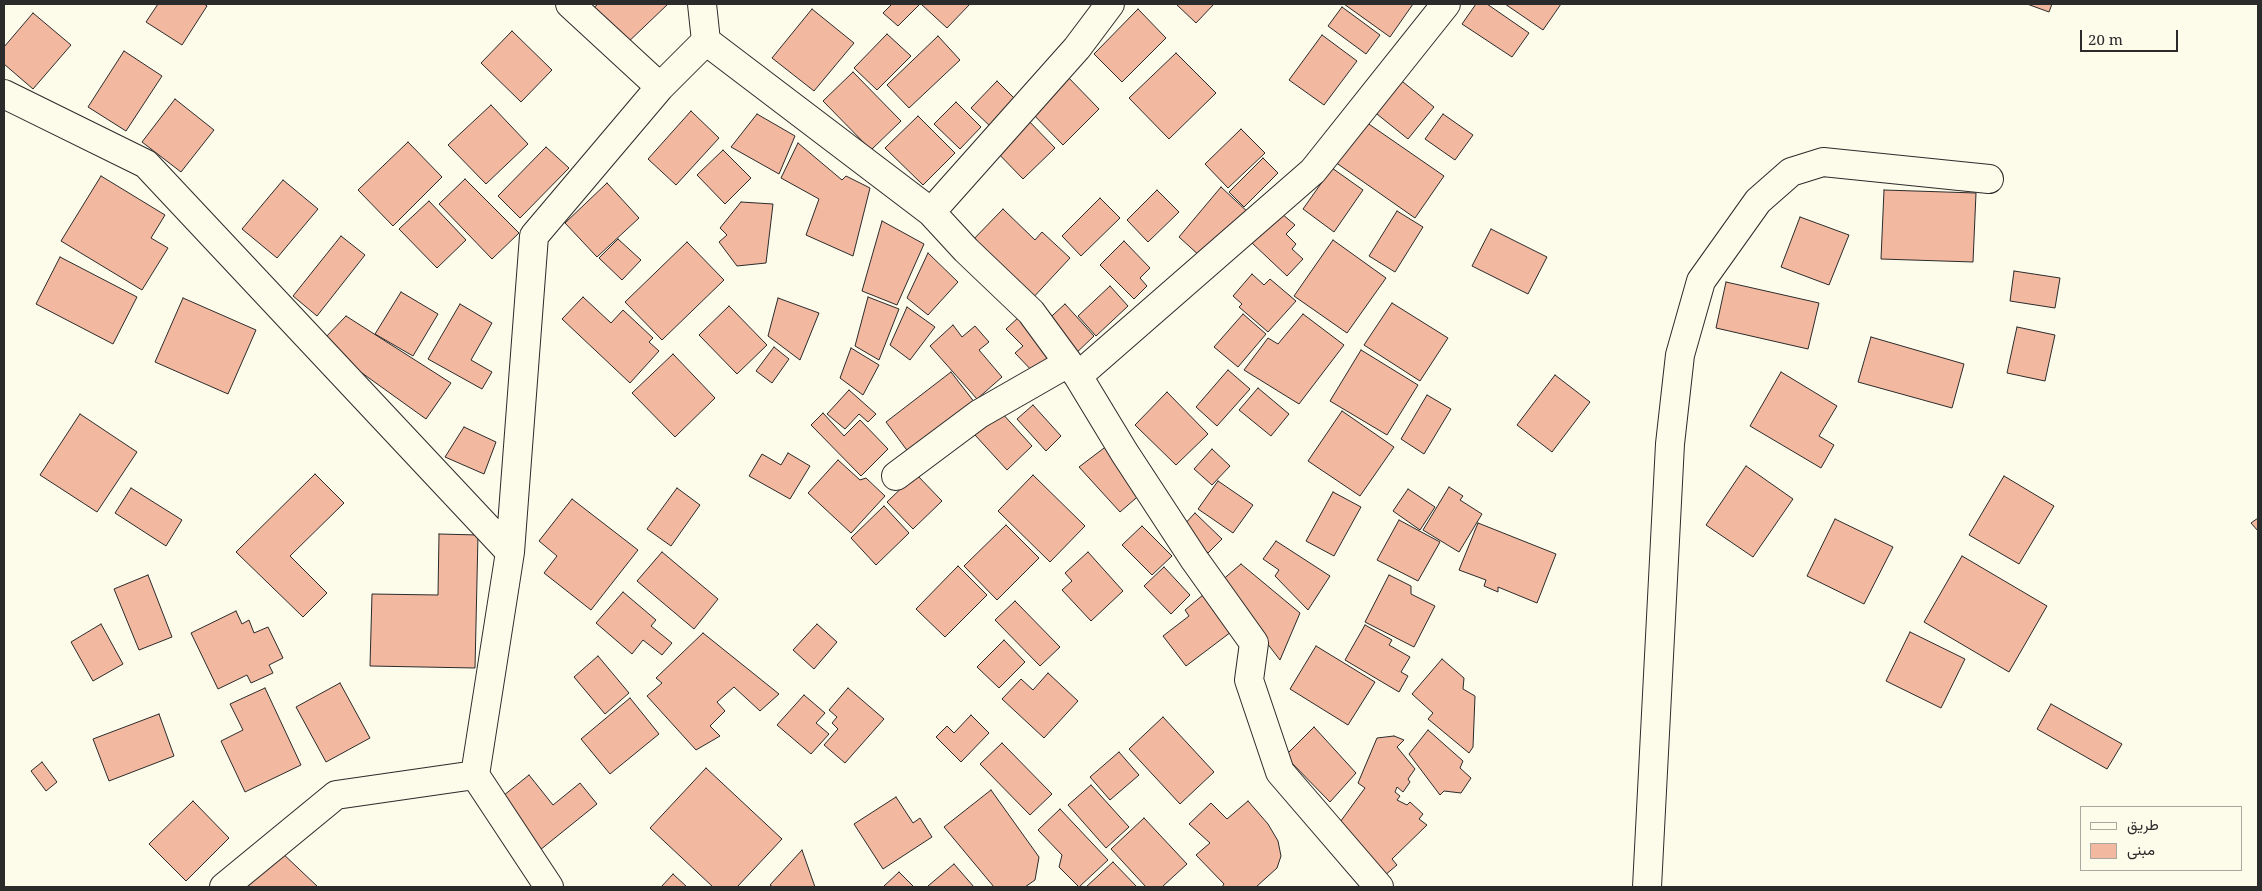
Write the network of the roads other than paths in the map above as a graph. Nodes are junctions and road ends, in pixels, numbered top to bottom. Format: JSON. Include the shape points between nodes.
{"nodes":[{"id":1,"x":570,"y":4,"type":"edge"},
{"id":2,"x":702,"y":4,"type":"edge"},
{"id":3,"x":1110,"y":4,"type":"edge"},
{"id":4,"x":1446,"y":4,"type":"edge"},
{"id":5,"x":706,"y":41,"type":"junction"},
{"id":6,"x":660,"y":87,"type":"junction"},
{"id":7,"x":4,"y":94,"type":"edge"},
{"id":8,"x":1989,"y":179,"type":"dead end"},
{"id":9,"x":931,"y":212,"type":"junction"},
{"id":10,"x":1073,"y":370,"type":"junction"},
{"id":11,"x":896,"y":476,"type":"dead end"},
{"id":12,"x":510,"y":552,"type":"junction"},
{"id":13,"x":475,"y":775,"type":"junction"},
{"id":14,"x":224,"y":887,"type":"edge"},
{"id":15,"x":549,"y":887,"type":"edge"},
{"id":16,"x":1379,"y":887,"type":"edge"},
{"id":17,"x":1647,"y":887,"type":"edge"}],
"edges":[{"from":1,"to":6,"type":"street"},
{"from":2,"to":5,"type":"street"},
{"from":3,"to":9,"type":"street","via":[[1077,48]]},
{"from":4,"to":10,"type":"street","via":[[1313,171]]},
{"from":5,"to":6,"type":"street"},
{"from":5,"to":9,"type":"street"},
{"from":6,"to":12,"type":"street","via":[[534,236]]},
{"from":7,"to":12,"type":"street","via":[[146,164]]},
{"from":8,"to":17,"type":"street","via":[[1823,162],[1791,172],[1758,202],[1701,281],[1680,355],[1670,444]]},
{"from":9,"to":10,"type":"street","via":[[1031,312]]},
{"from":10,"to":11,"type":"street","via":[[979,414]]},
{"from":10,"to":16,"type":"street","via":[[1194,559],[1254,643],[1250,680],[1280,772]]},
{"from":12,"to":13,"type":"street"},
{"from":13,"to":14,"type":"street","via":[[336,795]]},
{"from":13,"to":15,"type":"street"}]}
